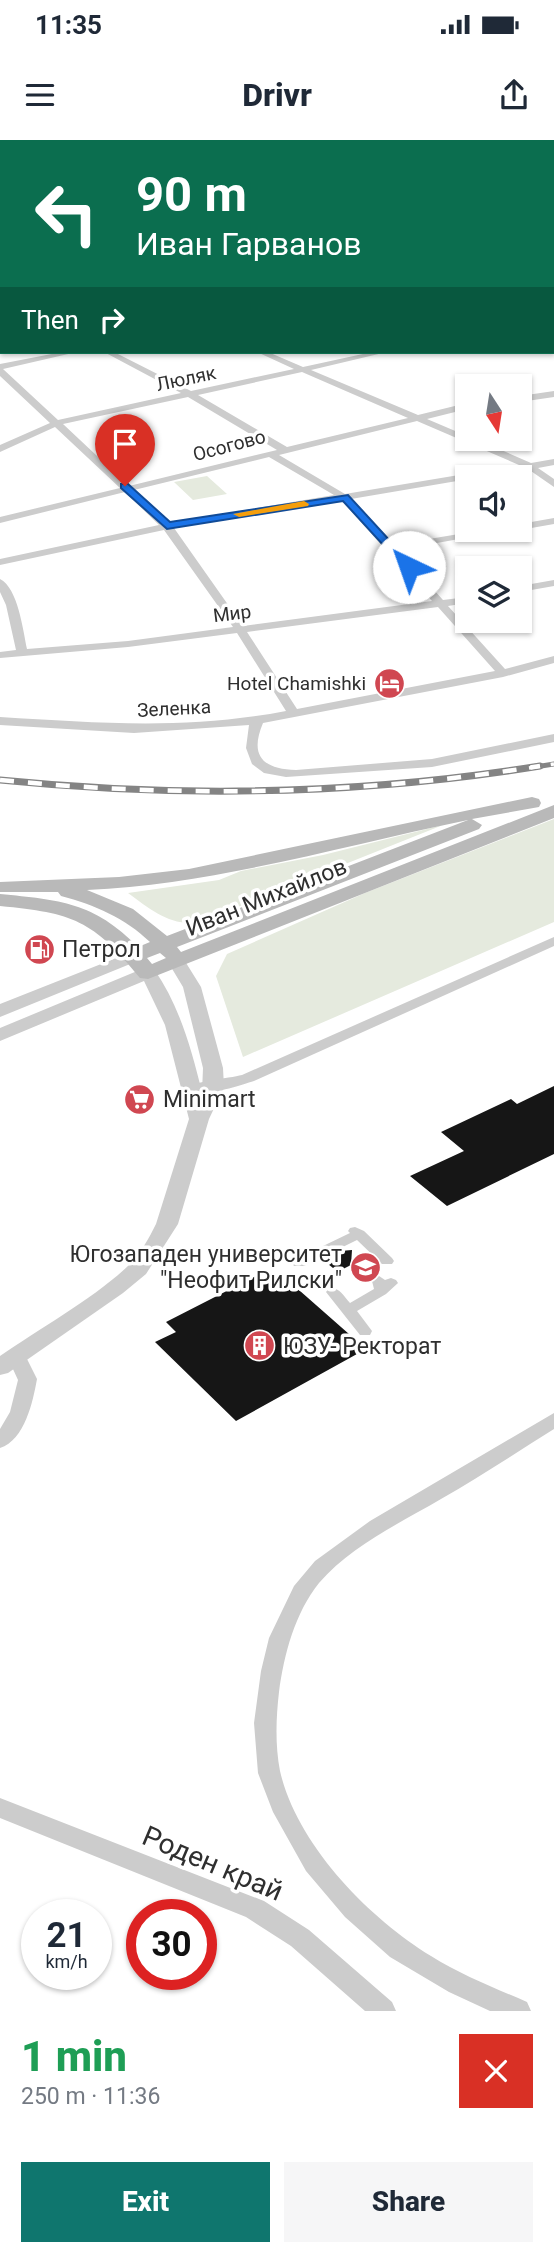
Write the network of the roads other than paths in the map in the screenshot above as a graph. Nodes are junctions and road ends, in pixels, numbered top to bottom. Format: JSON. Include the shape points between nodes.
{"nodes":[{"id":1,"x":64,"y":354,"type":"edge"},
{"id":2,"x":112,"y":354,"type":"edge"},
{"id":3,"x":266,"y":354,"type":"edge"},
{"id":4,"x":373,"y":354,"type":"edge"},
{"id":5,"x":0,"y":369,"type":"edge"},
{"id":6,"x":302,"y":369,"type":"junction"},
{"id":7,"x":554,"y":394,"type":"edge"},
{"id":8,"x":191,"y":395,"type":"junction"},
{"id":9,"x":532,"y":397,"type":"edge"},
{"id":10,"x":455,"y":409,"type":"edge"},
{"id":11,"x":416,"y":417,"type":"junction"},
{"id":12,"x":57,"y":423,"type":"junction"},
{"id":13,"x":455,"y":434,"type":"edge"},
{"id":14,"x":0,"y":449,"type":"edge"},
{"id":15,"x":283,"y":449,"type":"junction"},
{"id":16,"x":498,"y":452,"type":"edge"},
{"id":17,"x":269,"y":453,"type":"junction"},
{"id":18,"x":554,"y":462,"type":"edge"},
{"id":19,"x":528,"y":465,"type":"edge"},
{"id":20,"x":532,"y":466,"type":"edge"},
{"id":21,"x":532,"y":468,"type":"edge"},
{"id":22,"x":455,"y":479,"type":"edge"},
{"id":23,"x":554,"y":484,"type":"edge"},
{"id":24,"x":129,"y":490,"type":"junction"},
{"id":25,"x":345,"y":498,"type":"junction"},
{"id":26,"x":0,"y":520,"type":"edge"},
{"id":27,"x":554,"y":521,"type":"edge"},
{"id":28,"x":532,"y":525,"type":"edge"},
{"id":29,"x":167,"y":526,"type":"junction"},
{"id":30,"x":455,"y":538,"type":"edge"},
{"id":31,"x":392,"y":548,"type":"junction"},
{"id":32,"x":0,"y":562,"type":"edge"},
{"id":33,"x":0,"y":582,"type":"edge"},
{"id":34,"x":554,"y":583,"type":"edge"},
{"id":35,"x":532,"y":587,"type":"edge"},
{"id":36,"x":455,"y":602,"type":"edge"},
{"id":37,"x":442,"y":605,"type":"junction"},
{"id":38,"x":240,"y":629,"type":"junction"},
{"id":39,"x":22,"y":653,"type":"junction"},
{"id":40,"x":0,"y":655,"type":"edge"},
{"id":41,"x":554,"y":659,"type":"edge"},
{"id":42,"x":503,"y":673,"type":"junction"},
{"id":43,"x":294,"y":714,"type":"junction"},
{"id":44,"x":258,"y":720,"type":"junction"},
{"id":45,"x":0,"y":721,"type":"edge"},
{"id":46,"x":554,"y":738,"type":"edge"},
{"id":47,"x":554,"y":796,"type":"edge"},
{"id":48,"x":532,"y":803,"type":"junction"},
{"id":49,"x":554,"y":811,"type":"edge"},
{"id":50,"x":1,"y":891,"type":"edge"},
{"id":51,"x":554,"y":941,"type":"edge"},
{"id":52,"x":164,"y":943,"type":"junction"},
{"id":53,"x":134,"y":956,"type":"junction"},
{"id":54,"x":177,"y":962,"type":"junction"},
{"id":55,"x":148,"y":973,"type":"junction"},
{"id":56,"x":0,"y":1011,"type":"edge"},
{"id":57,"x":0,"y":1035,"type":"edge"},
{"id":58,"x":214,"y":1087,"type":"junction"},
{"id":59,"x":191,"y":1088,"type":"junction"},
{"id":60,"x":199,"y":1119,"type":"junction"},
{"id":61,"x":387,"y":1261,"type":"dead end"},
{"id":62,"x":300,"y":1264,"type":"dead end"},
{"id":63,"x":383,"y":1285,"type":"dead end"},
{"id":64,"x":333,"y":1292,"type":"dead end"},
{"id":65,"x":348,"y":1310,"type":"junction"},
{"id":66,"x":365,"y":1331,"type":"dead end"},
{"id":67,"x":8,"y":1361,"type":"edge"},
{"id":68,"x":554,"y":1420,"type":"edge"},
{"id":69,"x":0,"y":1441,"type":"edge"},
{"id":70,"x":0,"y":1808,"type":"edge"},
{"id":71,"x":376,"y":2010,"type":"edge"},
{"id":72,"x":518,"y":2011,"type":"edge"}],
"edges":[{"from":1,"to":5,"type":"street"},
{"from":2,"to":8,"type":"street"},
{"from":3,"to":6,"type":"street"},
{"from":4,"to":6,"type":"street","name":"Люляк"},
{"from":5,"to":12,"type":"street"},
{"from":6,"to":8,"type":"street","name":"Люляк"},
{"from":6,"to":11,"type":"street"},
{"from":7,"to":9,"type":"street"},
{"from":8,"to":12,"type":"street","name":"Люляк"},
{"from":8,"to":15,"type":"street"},
{"from":10,"to":11,"type":"street","name":"Осогово"},
{"from":11,"to":13,"type":"street"},
{"from":11,"to":15,"type":"street","name":"Осогово"},
{"from":12,"to":14,"type":"street","name":"Люляк"},
{"from":12,"to":24,"type":"street"},
{"from":15,"to":17,"type":"street","name":"Осогово"},
{"from":16,"to":19,"type":"street"},
{"from":17,"to":24,"type":"street","name":"Осогово"},
{"from":17,"to":25,"type":"street"},
{"from":18,"to":20,"type":"street"},
{"from":21,"to":23,"type":"street"},
{"from":22,"to":25,"type":"street"},
{"from":24,"to":26,"type":"street","name":"Осогово"},
{"from":24,"to":29,"type":"street"},
{"from":25,"to":29,"type":"street"},
{"from":25,"to":31,"type":"street"},
{"from":27,"to":28,"type":"street"},
{"from":29,"to":32,"type":"street"},
{"from":29,"to":38,"type":"street"},
{"from":30,"to":31,"type":"street"},
{"from":31,"to":37,"type":"street"},
{"from":33,"to":39,"type":"street","via":[[12,606]]},
{"from":34,"to":35,"type":"street"},
{"from":36,"to":37,"type":"street","name":"Мир"},
{"from":37,"to":38,"type":"street","name":"Мир"},
{"from":37,"to":42,"type":"street"},
{"from":38,"to":39,"type":"street","name":"Мир"},
{"from":38,"to":43,"type":"street"},
{"from":39,"to":40,"type":"street","name":"Мир"},
{"from":41,"to":42,"type":"street","name":"Зеленка"},
{"from":42,"to":43,"type":"street","name":"Зеленка"},
{"from":43,"to":44,"type":"street","name":"Зеленка"},
{"from":44,"to":45,"type":"street","name":"Зеленка","via":[[134,729]]},
{"from":44,"to":46,"type":"street","via":[[251,742],[258,764],[289,773],[443,761]]},
{"from":47,"to":48,"type":"main road","name":"Иван Михайлов"},
{"from":48,"to":50,"type":"main road","via":[[190,875]]},
{"from":48,"to":52,"type":"main road","name":"Иван Михайлов"},
{"from":49,"to":54,"type":"main road","name":"Иван Михайлов"},
{"from":50,"to":52,"type":"main road","via":[[85,896],[111,906]]},
{"from":50,"to":53,"type":"main road","via":[[90,916]]},
{"from":51,"to":58,"type":"street","via":[[248,1078]]},
{"from":52,"to":53,"type":"main road","name":"Иван Михайлов"},
{"from":52,"to":54,"type":"main road"},
{"from":53,"to":55,"type":"main road"},
{"from":53,"to":56,"type":"street","name":"Иван Михайлов"},
{"from":54,"to":55,"type":"main road","name":"Иван Михайлов"},
{"from":54,"to":58,"type":"street","via":[[192,987]]},
{"from":55,"to":57,"type":"street","name":"Иван Михайлов"},
{"from":55,"to":59,"type":"street","via":[[176,1027]]},
{"from":58,"to":59,"type":"street"},
{"from":58,"to":60,"type":"street"},
{"from":59,"to":60,"type":"street"},
{"from":60,"to":67,"type":"street","via":[[167,1224],[138,1269]]},
{"from":61,"to":62,"type":"street","via":[[357,1233]]},
{"from":63,"to":65,"type":"street"},
{"from":64,"to":65,"type":"street"},
{"from":65,"to":66,"type":"street"},
{"from":67,"to":69,"type":"street","via":[[29,1379],[21,1413]]},
{"from":68,"to":72,"type":"street","via":[[375,1528],[321,1569],[297,1602],[283,1633],[272,1665],[264,1723],[272,1783],[296,1835],[327,1883],[420,1963]]},
{"from":70,"to":71,"type":"street","name":"Роден край","via":[[256,1909],[300,1938]]}]}
